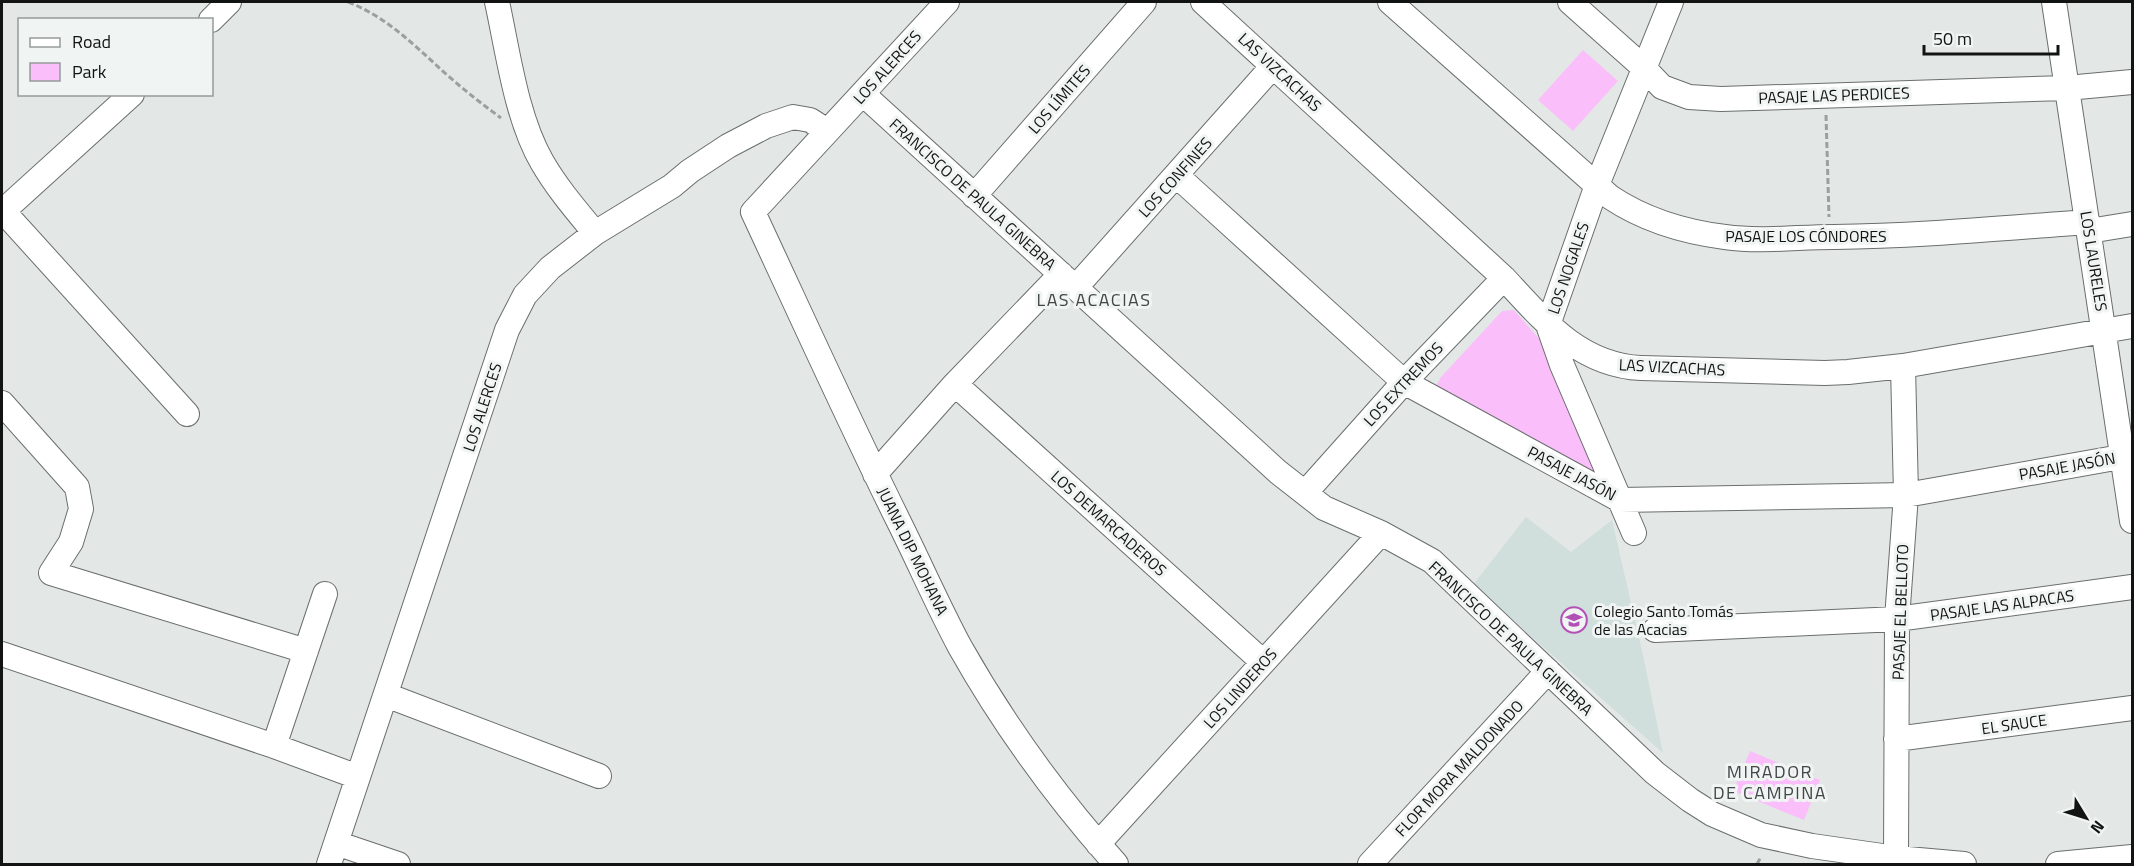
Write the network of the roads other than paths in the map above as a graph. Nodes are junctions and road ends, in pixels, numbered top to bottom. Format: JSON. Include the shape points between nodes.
{"nodes":[{"id":1,"x":229,"y":2,"type":"edge"},
{"id":2,"x":496,"y":2,"type":"edge"},
{"id":3,"x":947,"y":2,"type":"edge"},
{"id":4,"x":1144,"y":2,"type":"edge"},
{"id":5,"x":1203,"y":2,"type":"edge"},
{"id":6,"x":1390,"y":2,"type":"edge"},
{"id":7,"x":1570,"y":2,"type":"edge"},
{"id":8,"x":1671,"y":2,"type":"edge"},
{"id":9,"x":2054,"y":2,"type":"edge"},
{"id":10,"x":213,"y":18,"type":"edge"},
{"id":11,"x":1273,"y":66,"type":"junction"},
{"id":12,"x":1643,"y":67,"type":"junction"},
{"id":13,"x":2133,"y":82,"type":"edge"},
{"id":14,"x":2067,"y":88,"type":"junction"},
{"id":15,"x":863,"y":94,"type":"junction"},
{"id":16,"x":130,"y":96,"type":"edge"},
{"id":17,"x":827,"y":131,"type":"junction"},
{"id":18,"x":1176,"y":175,"type":"junction"},
{"id":19,"x":1597,"y":185,"type":"junction"},
{"id":20,"x":974,"y":196,"type":"junction"},
{"id":21,"x":2,"y":212,"type":"edge"},
{"id":22,"x":753,"y":212,"type":"joint"},
{"id":23,"x":2133,"y":224,"type":"edge"},
{"id":24,"x":2088,"y":226,"type":"junction"},
{"id":25,"x":595,"y":233,"type":"junction"},
{"id":26,"x":1504,"y":278,"type":"junction"},
{"id":27,"x":1069,"y":280,"type":"junction"},
{"id":28,"x":1548,"y":325,"type":"junction"},
{"id":29,"x":2133,"y":326,"type":"edge"},
{"id":30,"x":2104,"y":330,"type":"junction"},
{"id":31,"x":1903,"y":366,"type":"junction"},
{"id":32,"x":1404,"y":382,"type":"junction"},
{"id":33,"x":955,"y":384,"type":"junction"},
{"id":34,"x":2,"y":403,"type":"edge"},
{"id":35,"x":187,"y":414,"type":"dead end"},
{"id":36,"x":2128,"y":456,"type":"edge"},
{"id":37,"x":875,"y":474,"type":"junction"},
{"id":38,"x":1305,"y":493,"type":"junction"},
{"id":39,"x":1906,"y":495,"type":"junction"},
{"id":40,"x":1620,"y":500,"type":"junction"},
{"id":41,"x":2133,"y":521,"type":"edge"},
{"id":42,"x":1381,"y":533,"type":"junction"},
{"id":43,"x":1634,"y":533,"type":"dead end"},
{"id":44,"x":2133,"y":587,"type":"edge"},
{"id":45,"x":325,"y":594,"type":"dead end"},
{"id":46,"x":1897,"y":619,"type":"junction"},
{"id":47,"x":1655,"y":630,"type":"dead end"},
{"id":48,"x":306,"y":651,"type":"junction"},
{"id":49,"x":2,"y":654,"type":"edge"},
{"id":50,"x":1263,"y":662,"type":"junction"},
{"id":51,"x":1548,"y":671,"type":"junction"},
{"id":52,"x":386,"y":695,"type":"junction"},
{"id":53,"x":2133,"y":708,"type":"edge"},
{"id":54,"x":1896,"y":739,"type":"junction"},
{"id":55,"x":274,"y":746,"type":"junction"},
{"id":56,"x":599,"y":776,"type":"dead end"},
{"id":57,"x":358,"y":777,"type":"junction"},
{"id":58,"x":1098,"y":844,"type":"junction"},
{"id":59,"x":332,"y":854,"type":"edge"},
{"id":60,"x":2133,"y":857,"type":"edge"},
{"id":61,"x":1896,"y":858,"type":"junction"},
{"id":62,"x":398,"y":864,"type":"edge"},
{"id":63,"x":1116,"y":864,"type":"edge"},
{"id":64,"x":1370,"y":864,"type":"edge"},
{"id":65,"x":1964,"y":864,"type":"edge"},
{"id":66,"x":2058,"y":864,"type":"edge"}],
"edges":[{"from":1,"to":10,"type":"street"},
{"from":2,"to":25,"type":"street","via":[[531,140],[561,191]]},
{"from":3,"to":15,"type":"street","name":"LOS ALERCES"},
{"from":4,"to":20,"type":"street","name":"LOS LÍMITES"},
{"from":5,"to":11,"type":"street","name":"LAS VIZCACHAS"},
{"from":6,"to":19,"type":"street","name":"PASAJE LOS CÓNDORES"},
{"from":7,"to":12,"type":"street","name":"PASAJE LAS PERDICES"},
{"from":8,"to":12,"type":"street","name":"LOS NOGALES"},
{"from":9,"to":14,"type":"street","name":"LOS LAURELES"},
{"from":11,"to":18,"type":"street","name":"LOS CONFINES"},
{"from":11,"to":26,"type":"street","name":"LAS VIZCACHAS"},
{"from":12,"to":14,"type":"street","name":"PASAJE LAS PERDICES","via":[[1662,87],[1705,99]]},
{"from":12,"to":19,"type":"street","name":"LOS NOGALES"},
{"from":13,"to":14,"type":"street","name":"PASAJE LAS PERDICES"},
{"from":14,"to":24,"type":"street","name":"LOS LAURELES"},
{"from":15,"to":17,"type":"street","name":"LOS ALERCES"},
{"from":15,"to":20,"type":"street","name":"FRANCISCO DE PAULA GINEBRA"},
{"from":16,"to":21,"type":"street"},
{"from":17,"to":22,"type":"street","name":"LOS ALERCES"},
{"from":17,"to":25,"type":"street","name":"LOS ALERCES","via":[[801,118],[766,126],[728,146]]},
{"from":18,"to":27,"type":"street","name":"LOS CONFINES"},
{"from":18,"to":32,"type":"street","name":"PASAJE JASÓN"},
{"from":19,"to":24,"type":"street","name":"PASAJE LOS CÓNDORES","via":[[1637,213],[1702,234],[1748,239]]},
{"from":19,"to":28,"type":"street","name":"LOS NOGALES"},
{"from":20,"to":27,"type":"street","name":"FRANCISCO DE PAULA GINEBRA"},
{"from":21,"to":35,"type":"street"},
{"from":22,"to":37,"type":"street","name":"JUANA DIP MOHANA"},
{"from":23,"to":24,"type":"street","name":"PASAJE LOS CÓNDORES"},
{"from":24,"to":30,"type":"street","name":"LOS LAURELES"},
{"from":25,"to":52,"type":"street","name":"LOS ALERCES","via":[[538,279],[507,330]]},
{"from":26,"to":28,"type":"street","name":"LAS VIZCACHAS"},
{"from":26,"to":32,"type":"street","name":"LOS EXTREMOS"},
{"from":27,"to":33,"type":"street","name":"LOS CONFINES"},
{"from":27,"to":38,"type":"street","name":"FRANCISCO DE PAULA GINEBRA"},
{"from":28,"to":31,"type":"street","name":"LAS VIZCACHAS","via":[[1587,354],[1626,367],[1825,373]]},
{"from":28,"to":40,"type":"street","name":"LOS NOGALES"},
{"from":29,"to":30,"type":"street","name":"LAS VIZCACHAS"},
{"from":30,"to":31,"type":"street","name":"LAS VIZCACHAS"},
{"from":30,"to":36,"type":"street","name":"LOS LAURELES"},
{"from":31,"to":39,"type":"street","name":"PASAJE EL BELLOTO"},
{"from":32,"to":38,"type":"street","name":"LOS EXTREMOS"},
{"from":32,"to":40,"type":"street","name":"PASAJE JASÓN"},
{"from":33,"to":37,"type":"street","name":"LOS CONFINES"},
{"from":33,"to":50,"type":"street","name":"LOS DEMARCADEROS"},
{"from":34,"to":48,"type":"street","via":[[77,487],[81,509],[71,542],[51,573]]},
{"from":36,"to":39,"type":"street","name":"PASAJE JASÓN"},
{"from":36,"to":41,"type":"street","name":"LOS LAURELES"},
{"from":37,"to":58,"type":"street","name":"JUANA DIP MOHANA","via":[[984,687],[1038,768]]},
{"from":38,"to":42,"type":"street","name":"FRANCISCO DE PAULA GINEBRA","via":[[1324,508]]},
{"from":39,"to":40,"type":"street","name":"PASAJE JASÓN"},
{"from":39,"to":46,"type":"street","name":"PASAJE EL BELLOTO"},
{"from":40,"to":43,"type":"street","name":"LOS NOGALES"},
{"from":42,"to":50,"type":"street","name":"LOS LINDEROS"},
{"from":42,"to":51,"type":"street","name":"FRANCISCO DE PAULA GINEBRA","via":[[1432,561]]},
{"from":44,"to":46,"type":"street","name":"PASAJE LAS ALPACAS"},
{"from":45,"to":48,"type":"street"},
{"from":46,"to":47,"type":"street","name":"PASAJE LAS ALPACAS"},
{"from":46,"to":54,"type":"street","name":"PASAJE EL BELLOTO"},
{"from":48,"to":55,"type":"street"},
{"from":49,"to":55,"type":"street"},
{"from":50,"to":58,"type":"street","name":"LOS LINDEROS"},
{"from":51,"to":61,"type":"street","name":"FRANCISCO DE PAULA GINEBRA","via":[[1672,788],[1712,814],[1786,842]]},
{"from":51,"to":64,"type":"street","name":"FLOR MORA MALDONADO"},
{"from":52,"to":56,"type":"street"},
{"from":52,"to":57,"type":"street","name":"LOS ALERCES"},
{"from":53,"to":54,"type":"street","name":"EL SAUCE"},
{"from":54,"to":61,"type":"street","name":"PASAJE EL BELLOTO"},
{"from":55,"to":57,"type":"street"},
{"from":57,"to":59,"type":"street","name":"LOS ALERCES"},
{"from":58,"to":63,"type":"street","name":"JUANA DIP MOHANA"},
{"from":59,"to":62,"type":"street"},
{"from":60,"to":66,"type":"street"},
{"from":61,"to":65,"type":"street","name":"FRANCISCO DE PAULA GINEBRA"}]}
